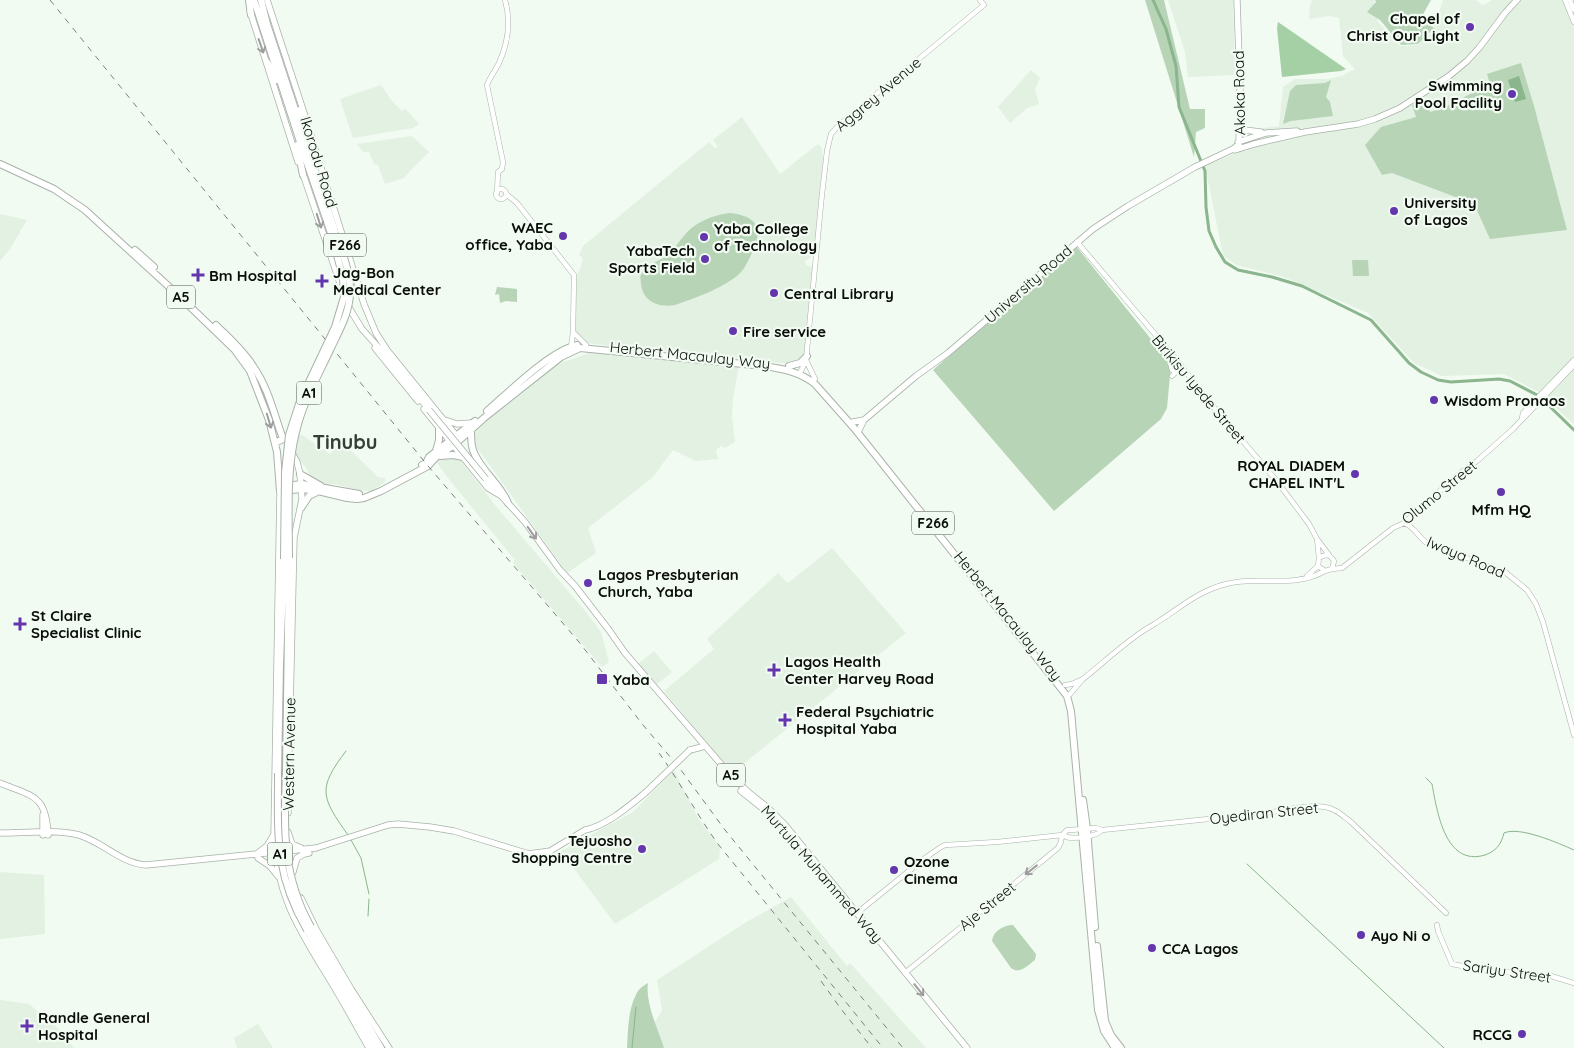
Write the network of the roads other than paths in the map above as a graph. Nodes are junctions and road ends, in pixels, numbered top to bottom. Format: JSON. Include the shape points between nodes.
{"nodes":[{"id":1,"x":248,"y":0,"type":"edge"},
{"id":2,"x":254,"y":0,"type":"edge"},
{"id":3,"x":261,"y":0,"type":"edge"},
{"id":4,"x":267,"y":0,"type":"edge"},
{"id":5,"x":505,"y":0,"type":"edge"},
{"id":6,"x":980,"y":0,"type":"edge"},
{"id":7,"x":1235,"y":0,"type":"edge"},
{"id":8,"x":1512,"y":0,"type":"edge"},
{"id":9,"x":1517,"y":0,"type":"edge"},
{"id":10,"x":1565,"y":0,"type":"edge"},
{"id":11,"x":1570,"y":0,"type":"edge"},
{"id":12,"x":1574,"y":10,"type":"edge"},
{"id":13,"x":251,"y":15,"type":"joint"},
{"id":14,"x":1574,"y":22,"type":"edge"},
{"id":15,"x":267,"y":62,"type":"junction"},
{"id":16,"x":288,"y":88,"type":"junction"},
{"id":17,"x":285,"y":96,"type":"junction"},
{"id":18,"x":290,"y":110,"type":"junction"},
{"id":19,"x":1240,"y":128,"type":"junction"},
{"id":20,"x":1274,"y":132,"type":"junction"},
{"id":21,"x":1266,"y":133,"type":"junction"},
{"id":22,"x":311,"y":136,"type":"junction"},
{"id":23,"x":1238,"y":138,"type":"junction"},
{"id":24,"x":1273,"y":140,"type":"junction"},
{"id":25,"x":1254,"y":144,"type":"junction"},
{"id":26,"x":1219,"y":156,"type":"junction"},
{"id":27,"x":0,"y":162,"type":"edge"},
{"id":28,"x":1203,"y":164,"type":"junction"},
{"id":29,"x":303,"y":175,"type":"junction"},
{"id":30,"x":497,"y":178,"type":"junction"},
{"id":31,"x":505,"y":192,"type":"junction"},
{"id":32,"x":496,"y":193,"type":"junction"},
{"id":33,"x":502,"y":199,"type":"junction"},
{"id":34,"x":517,"y":203,"type":"junction"},
{"id":35,"x":334,"y":235,"type":"junction"},
{"id":36,"x":1077,"y":242,"type":"junction"},
{"id":37,"x":358,"y":284,"type":"junction"},
{"id":38,"x":342,"y":292,"type":"junction"},
{"id":39,"x":347,"y":304,"type":"junction"},
{"id":40,"x":364,"y":304,"type":"junction"},
{"id":41,"x":573,"y":332,"type":"junction"},
{"id":42,"x":586,"y":345,"type":"junction"},
{"id":43,"x":571,"y":347,"type":"junction"},
{"id":44,"x":1166,"y":349,"type":"junction"},
{"id":45,"x":806,"y":358,"type":"junction"},
{"id":46,"x":1574,"y":360,"type":"edge"},
{"id":47,"x":1574,"y":364,"type":"edge"},
{"id":48,"x":789,"y":366,"type":"junction"},
{"id":49,"x":1184,"y":369,"type":"junction"},
{"id":50,"x":1172,"y":370,"type":"dead end"},
{"id":51,"x":397,"y":371,"type":"junction"},
{"id":52,"x":801,"y":371,"type":"junction"},
{"id":53,"x":1172,"y":376,"type":"dead end"},
{"id":54,"x":815,"y":379,"type":"junction"},
{"id":55,"x":1543,"y":395,"type":"junction"},
{"id":56,"x":441,"y":417,"type":"junction"},
{"id":57,"x":864,"y":420,"type":"junction"},
{"id":58,"x":853,"y":422,"type":"junction"},
{"id":59,"x":472,"y":423,"type":"junction"},
{"id":60,"x":439,"y":428,"type":"junction"},
{"id":61,"x":471,"y":430,"type":"junction"},
{"id":62,"x":859,"y":430,"type":"junction"},
{"id":63,"x":458,"y":438,"type":"junction"},
{"id":64,"x":283,"y":439,"type":"junction"},
{"id":65,"x":275,"y":443,"type":"junction"},
{"id":66,"x":451,"y":443,"type":"junction"},
{"id":67,"x":436,"y":454,"type":"junction"},
{"id":68,"x":464,"y":457,"type":"junction"},
{"id":69,"x":300,"y":474,"type":"junction"},
{"id":70,"x":302,"y":487,"type":"junction"},
{"id":71,"x":279,"y":488,"type":"junction"},
{"id":72,"x":321,"y":489,"type":"junction"},
{"id":73,"x":501,"y":495,"type":"junction"},
{"id":74,"x":508,"y":503,"type":"junction"},
{"id":75,"x":301,"y":508,"type":"junction"},
{"id":76,"x":1404,"y":522,"type":"junction"},
{"id":77,"x":1317,"y":539,"type":"junction"},
{"id":78,"x":1329,"y":555,"type":"junction"},
{"id":79,"x":1319,"y":558,"type":"junction"},
{"id":80,"x":286,"y":559,"type":"joint"},
{"id":81,"x":1334,"y":561,"type":"junction"},
{"id":82,"x":1346,"y":565,"type":"junction"},
{"id":83,"x":1318,"y":566,"type":"junction"},
{"id":84,"x":1332,"y":569,"type":"junction"},
{"id":85,"x":1324,"y":571,"type":"junction"},
{"id":86,"x":1303,"y":578,"type":"junction"},
{"id":87,"x":284,"y":623,"type":"junction"},
{"id":88,"x":626,"y":653,"type":"junction"},
{"id":89,"x":289,"y":655,"type":"junction"},
{"id":90,"x":278,"y":664,"type":"junction"},
{"id":91,"x":1083,"y":679,"type":"junction"},
{"id":92,"x":1064,"y":685,"type":"junction"},
{"id":93,"x":1070,"y":694,"type":"junction"},
{"id":94,"x":1574,"y":735,"type":"edge"},
{"id":95,"x":696,"y":739,"type":"junction"},
{"id":96,"x":702,"y":747,"type":"junction"},
{"id":97,"x":690,"y":750,"type":"junction"},
{"id":98,"x":282,"y":773,"type":"junction"},
{"id":99,"x":0,"y":784,"type":"edge"},
{"id":100,"x":785,"y":825,"type":"junction"},
{"id":101,"x":288,"y":832,"type":"junction"},
{"id":102,"x":1085,"y":833,"type":"junction"},
{"id":103,"x":0,"y":834,"type":"edge"},
{"id":104,"x":46,"y":834,"type":"junction"},
{"id":105,"x":274,"y":834,"type":"junction"},
{"id":106,"x":1063,"y":835,"type":"junction"},
{"id":107,"x":311,"y":851,"type":"junction"},
{"id":108,"x":289,"y":853,"type":"junction"},
{"id":109,"x":275,"y":854,"type":"junction"},
{"id":110,"x":249,"y":855,"type":"junction"},
{"id":111,"x":258,"y":858,"type":"junction"},
{"id":112,"x":190,"y":862,"type":"junction"},
{"id":113,"x":292,"y":872,"type":"junction"},
{"id":114,"x":279,"y":878,"type":"junction"},
{"id":115,"x":857,"y":913,"type":"junction"},
{"id":116,"x":1446,"y":913,"type":"dead end"},
{"id":117,"x":1437,"y":925,"type":"dead end"},
{"id":118,"x":309,"y":929,"type":"junction"},
{"id":119,"x":905,"y":973,"type":"junction"},
{"id":120,"x":1574,"y":983,"type":"edge"},
{"id":121,"x":335,"y":986,"type":"junction"},
{"id":122,"x":349,"y":990,"type":"junction"},
{"id":123,"x":354,"y":1019,"type":"junction"},
{"id":124,"x":368,"y":1021,"type":"junction"},
{"id":125,"x":368,"y":1048,"type":"edge"},
{"id":126,"x":375,"y":1048,"type":"edge"},
{"id":127,"x":381,"y":1048,"type":"edge"},
{"id":128,"x":390,"y":1048,"type":"edge"},
{"id":129,"x":967,"y":1048,"type":"edge"},
{"id":130,"x":1114,"y":1048,"type":"edge"},
{"id":131,"x":1121,"y":1048,"type":"edge"}],
"edges":[{"from":1,"to":13,"type":"highway"},
{"from":2,"to":17,"type":"highway","name":"Ikorodu Road","number":"A1"},
{"from":3,"to":16,"type":"highway","name":"Ikorodu Road","number":"A1"},
{"from":4,"to":22,"type":"main road","name":"Ikorodu Road"},
{"from":5,"to":30,"type":"street","via":[[509,24],[506,43],[487,84],[502,162]]},
{"from":6,"to":45,"type":"street","name":"Aggrey Avenue","via":[[984,5],[831,134]]},
{"from":7,"to":19,"type":"main road","name":"Akoka Road"},
{"from":7,"to":23,"type":"main road"},
{"from":8,"to":20,"type":"main road","via":[[1462,61],[1397,106],[1358,121]]},
{"from":9,"to":24,"type":"main road","via":[[1504,12],[1467,62],[1400,108],[1358,124]]},
{"from":10,"to":14,"type":"street"},
{"from":11,"to":12,"type":"street"},
{"from":13,"to":15,"type":"main road","name":"Ikorodu Road","one_way":true},
{"from":15,"to":17,"type":"highway"},
{"from":15,"to":29,"type":"main road","name":"Ikorodu Road"},
{"from":16,"to":22,"type":"highway"},
{"from":16,"to":35,"type":"highway","name":"Ikorodu Road","number":"A1"},
{"from":17,"to":18,"type":"highway","name":"Ikorodu Road","number":"A1"},
{"from":18,"to":29,"type":"highway"},
{"from":18,"to":35,"type":"highway","name":"Ikorodu Road","number":"A1","via":[[322,210]]},
{"from":19,"to":21,"type":"main road"},
{"from":19,"to":23,"type":"main road","name":"Akoka Road"},
{"from":20,"to":21,"type":"main road"},
{"from":20,"to":24,"type":"main road","via":[[1270,134]]},
{"from":21,"to":23,"type":"main road"},
{"from":22,"to":37,"type":"main road","name":"Ikorodu Road","number":"F266"},
{"from":23,"to":25,"type":"main road","via":[[1246,144]]},
{"from":23,"to":26,"type":"main road","name":"Akoka Road","via":[[1238,146]]},
{"from":23,"to":28,"type":"main road"},
{"from":24,"to":25,"type":"main road"},
{"from":25,"to":26,"type":"main road"},
{"from":26,"to":28,"type":"main road","name":"Akoka Road"},
{"from":27,"to":64,"type":"highway","number":"A5","via":[[54,185],[88,207],[233,342],[255,368]]},
{"from":27,"to":65,"type":"highway","number":"A5","one_way":true,"via":[[54,189],[85,210],[234,349],[250,371]]},
{"from":28,"to":36,"type":"main road","name":"University Road","via":[[1120,210]]},
{"from":29,"to":38,"type":"main road","name":"Ikorodu Road","number":"F266","one_way":true},
{"from":30,"to":31,"type":"street"},
{"from":30,"to":32,"type":"street"},
{"from":31,"to":32,"type":"street","via":[[501,189]]},
{"from":31,"to":33,"type":"street"},
{"from":31,"to":34,"type":"street"},
{"from":32,"to":33,"type":"street"},
{"from":33,"to":34,"type":"street"},
{"from":34,"to":41,"type":"street","via":[[574,275]]},
{"from":35,"to":80,"type":"highway","name":"Ikorodu Road","number":"A1","bridge":true,"via":[[344,297],[335,327],[300,401],[289,435],[285,472]]},
{"from":36,"to":44,"type":"street","name":"Birikisu Iyede Street"},
{"from":36,"to":57,"type":"main road","name":"University Road"},
{"from":37,"to":38,"type":"main road","via":[[355,293],[349,296]]},
{"from":37,"to":40,"type":"main road","name":"Ikorodu Road","number":"F266"},
{"from":38,"to":39,"type":"main road","name":"Ikorodu Road","number":"F266"},
{"from":39,"to":40,"type":"main road","via":[[355,297]]},
{"from":39,"to":51,"type":"main road","name":"Ikorodu Road","number":"F266","via":[[375,348]]},
{"from":40,"to":56,"type":"main road","name":"Ikorodu Road","number":"F266","via":[[376,333]]},
{"from":41,"to":42,"type":"street"},
{"from":41,"to":43,"type":"street"},
{"from":42,"to":43,"type":"highway","name":"Herbert Macaulay Way","number":"F266"},
{"from":42,"to":48,"type":"highway","name":"Herbert Macaulay Way","number":"F266"},
{"from":43,"to":59,"type":"highway","name":"Herbert Macaulay Way","number":"F266","via":[[552,357]]},
{"from":44,"to":49,"type":"street","name":"Birikisu Iyede Street"},
{"from":44,"to":50,"type":"street"},
{"from":45,"to":48,"type":"highway"},
{"from":45,"to":52,"type":"street"},
{"from":45,"to":54,"type":"street"},
{"from":46,"to":55,"type":"street"},
{"from":47,"to":55,"type":"street"},
{"from":48,"to":52,"type":"highway","name":"Herbert Macaulay Way","number":"F266"},
{"from":49,"to":53,"type":"street"},
{"from":49,"to":77,"type":"street","name":"Birikisu Iyede Street","via":[[1276,480]]},
{"from":51,"to":60,"type":"main road","number":"F266"},
{"from":51,"to":73,"type":"main road","bridge":true},
{"from":52,"to":54,"type":"highway","name":"Herbert Macaulay Way","number":"F266"},
{"from":54,"to":58,"type":"highway","name":"Herbert Macaulay Way","number":"F266"},
{"from":55,"to":76,"type":"street","name":"Olumo Street","via":[[1477,462]]},
{"from":56,"to":59,"type":"main road","via":[[457,424]]},
{"from":56,"to":63,"type":"main road"},
{"from":57,"to":58,"type":"main road"},
{"from":57,"to":62,"type":"main road"},
{"from":58,"to":62,"type":"highway","name":"Herbert Macaulay Way","number":"F266"},
{"from":59,"to":63,"type":"highway","name":"Herbert Macaulay Way","number":"F266"},
{"from":60,"to":66,"type":"main road","number":"F266"},
{"from":60,"to":67,"type":"highway"},
{"from":61,"to":63,"type":"highway","name":"Herbert Macaulay Way","number":"F266"},
{"from":61,"to":74,"type":"highway","via":[[476,456]]},
{"from":61,"to":102,"type":"highway","name":"Herbert Macaulay Way","number":"F266","via":[[561,357],[580,348],[764,366],[793,371],[808,378],[854,428],[1065,693],[1071,711]]},
{"from":62,"to":92,"type":"highway","name":"Herbert Macaulay Way","number":"F266"},
{"from":63,"to":66,"type":"highway"},
{"from":64,"to":65,"type":"highway"},
{"from":64,"to":69,"type":"main road","name":"Western Avenue","via":[[295,456]]},
{"from":65,"to":71,"type":"highway","number":"A5"},
{"from":66,"to":67,"type":"highway"},
{"from":66,"to":68,"type":"main road","number":"A5"},
{"from":67,"to":68,"type":"highway"},
{"from":67,"to":72,"type":"highway","via":[[426,467],[364,498],[347,498]]},
{"from":68,"to":73,"type":"main road","number":"A5","via":[[488,488]]},
{"from":69,"to":70,"type":"main road","name":"Western Avenue"},
{"from":69,"to":72,"type":"highway"},
{"from":70,"to":71,"type":"highway"},
{"from":70,"to":72,"type":"highway"},
{"from":70,"to":75,"type":"main road","name":"Western Avenue"},
{"from":71,"to":87,"type":"main road","name":"Western Avenue"},
{"from":72,"to":75,"type":"highway","via":[[309,496]]},
{"from":73,"to":74,"type":"main road","name":"Murtula Muhammed Way","number":"A5"},
{"from":74,"to":88,"type":"main road","name":"Murtula Muhammed Way","number":"A5","one_way":true},
{"from":75,"to":87,"type":"main road","name":"Western Avenue","via":[[295,529]]},
{"from":76,"to":82,"type":"street","name":"Olumo Street"},
{"from":76,"to":94,"type":"street","name":"Iwaya Road","via":[[1428,544],[1505,572],[1527,590],[1543,622]]},
{"from":77,"to":78,"type":"street","name":"Birikisu Iyede Street"},
{"from":77,"to":79,"type":"street","name":"Birikisu Iyede Street"},
{"from":78,"to":79,"type":"street"},
{"from":78,"to":81,"type":"street"},
{"from":79,"to":83,"type":"street"},
{"from":80,"to":87,"type":"highway","name":"Western Avenue","number":"A1"},
{"from":81,"to":82,"type":"street"},
{"from":81,"to":84,"type":"street"},
{"from":82,"to":84,"type":"street"},
{"from":83,"to":85,"type":"street"},
{"from":83,"to":86,"type":"street"},
{"from":84,"to":85,"type":"street"},
{"from":85,"to":86,"type":"street"},
{"from":86,"to":91,"type":"street","via":[[1286,582],[1241,581],[1212,588],[1142,631]]},
{"from":87,"to":89,"type":"highway","name":"Western Avenue","number":"A1"},
{"from":87,"to":89,"type":"highway"},
{"from":87,"to":90,"type":"highway","name":"Western Avenue","number":"A1"},
{"from":87,"to":90,"type":"highway","via":[[278,646]]},
{"from":88,"to":95,"type":"main road"},
{"from":88,"to":100,"type":"main road","name":"Murtula Muhammed Way","number":"A5","via":[[727,771]]},
{"from":89,"to":98,"type":"highway","name":"Western Avenue","number":"A1"},
{"from":89,"to":101,"type":"main road","name":"Western Avenue"},
{"from":90,"to":98,"type":"highway","name":"Western Avenue","number":"A1"},
{"from":90,"to":105,"type":"main road","name":"Western Avenue"},
{"from":91,"to":92,"type":"street"},
{"from":91,"to":93,"type":"street"},
{"from":92,"to":93,"type":"highway","name":"Herbert Macaulay Way","number":"F266"},
{"from":93,"to":102,"type":"highway","name":"Herbert Macaulay Way","number":"F266"},
{"from":95,"to":96,"type":"main road"},
{"from":95,"to":97,"type":"main road"},
{"from":96,"to":97,"type":"main road"},
{"from":96,"to":100,"type":"main road","via":[[746,796]]},
{"from":97,"to":107,"type":"main road","bridge":true,"via":[[616,816],[550,851],[522,853],[461,833],[398,824],[324,850]]},
{"from":98,"to":118,"type":"highway","name":"Western Avenue","number":"A1","bridge":true,"via":[[287,858]]},
{"from":99,"to":104,"type":"main road","via":[[40,802],[47,818]]},
{"from":100,"to":115,"type":"main road","name":"Murtula Muhammed Way","number":"A5"},
{"from":101,"to":107,"type":"main road","via":[[294,846]]},
{"from":101,"to":108,"type":"main road","name":"Western Avenue"},
{"from":102,"to":106,"type":"street","via":[[1070,838]]},
{"from":102,"to":106,"type":"street","name":"Oyediran Street","via":[[1067,830]]},
{"from":102,"to":116,"type":"street","name":"Oyediran Street","via":[[1097,835],[1102,830],[1328,807],[1351,822]]},
{"from":102,"to":130,"type":"highway","name":"Herbert Macaulay Way","number":"F266","via":[[1098,1010],[1104,1031]]},
{"from":102,"to":131,"type":"highway","name":"Herbert Macaulay Way","number":"F266","via":[[1103,1009],[1109,1030]]},
{"from":103,"to":104,"type":"main road"},
{"from":104,"to":112,"type":"main road","via":[[90,842],[130,865],[154,868]]},
{"from":105,"to":109,"type":"main road","name":"Western Avenue"},
{"from":105,"to":110,"type":"main road","via":[[263,850]]},
{"from":106,"to":115,"type":"street","via":[[941,847]]},
{"from":106,"to":119,"type":"street","name":"Aje Street","one_way":true,"via":[[1058,848]]},
{"from":107,"to":108,"type":"main road"},
{"from":107,"to":113,"type":"main road","via":[[297,858]]},
{"from":108,"to":109,"type":"main road"},
{"from":108,"to":113,"type":"main road","name":"Western Avenue"},
{"from":109,"to":110,"type":"main road"},
{"from":109,"to":111,"type":"main road"},
{"from":109,"to":114,"type":"main road","name":"Western Avenue"},
{"from":110,"to":112,"type":"main road"},
{"from":111,"to":112,"type":"main road"},
{"from":111,"to":114,"type":"main road"},
{"from":113,"to":122,"type":"main road","name":"Western Avenue","via":[[310,918]]},
{"from":114,"to":121,"type":"main road","name":"Western Avenue","via":[[292,916]]},
{"from":115,"to":119,"type":"main road","name":"Murtula Muhammed Way","number":"A5"},
{"from":117,"to":120,"type":"street","name":"Sariyu Street","via":[[1452,964],[1551,976]]},
{"from":118,"to":121,"type":"highway","name":"Western Avenue","number":"A1"},
{"from":118,"to":122,"type":"highway","name":"Western Avenue","number":"A1"},
{"from":119,"to":129,"type":"main road","name":"Murtula Muhammed Way","number":"A5","one_way":true},
{"from":121,"to":123,"type":"highway","name":"Western Avenue","number":"A1"},
{"from":121,"to":123,"type":"highway"},
{"from":122,"to":124,"type":"highway","name":"Western Avenue","number":"A1"},
{"from":122,"to":124,"type":"highway"},
{"from":123,"to":125,"type":"main road","name":"Western Avenue"},
{"from":123,"to":126,"type":"highway","name":"Western Avenue","number":"A1"},
{"from":124,"to":127,"type":"highway","name":"Western Avenue","number":"A1"},
{"from":124,"to":128,"type":"main road","name":"Western Avenue"}]}
